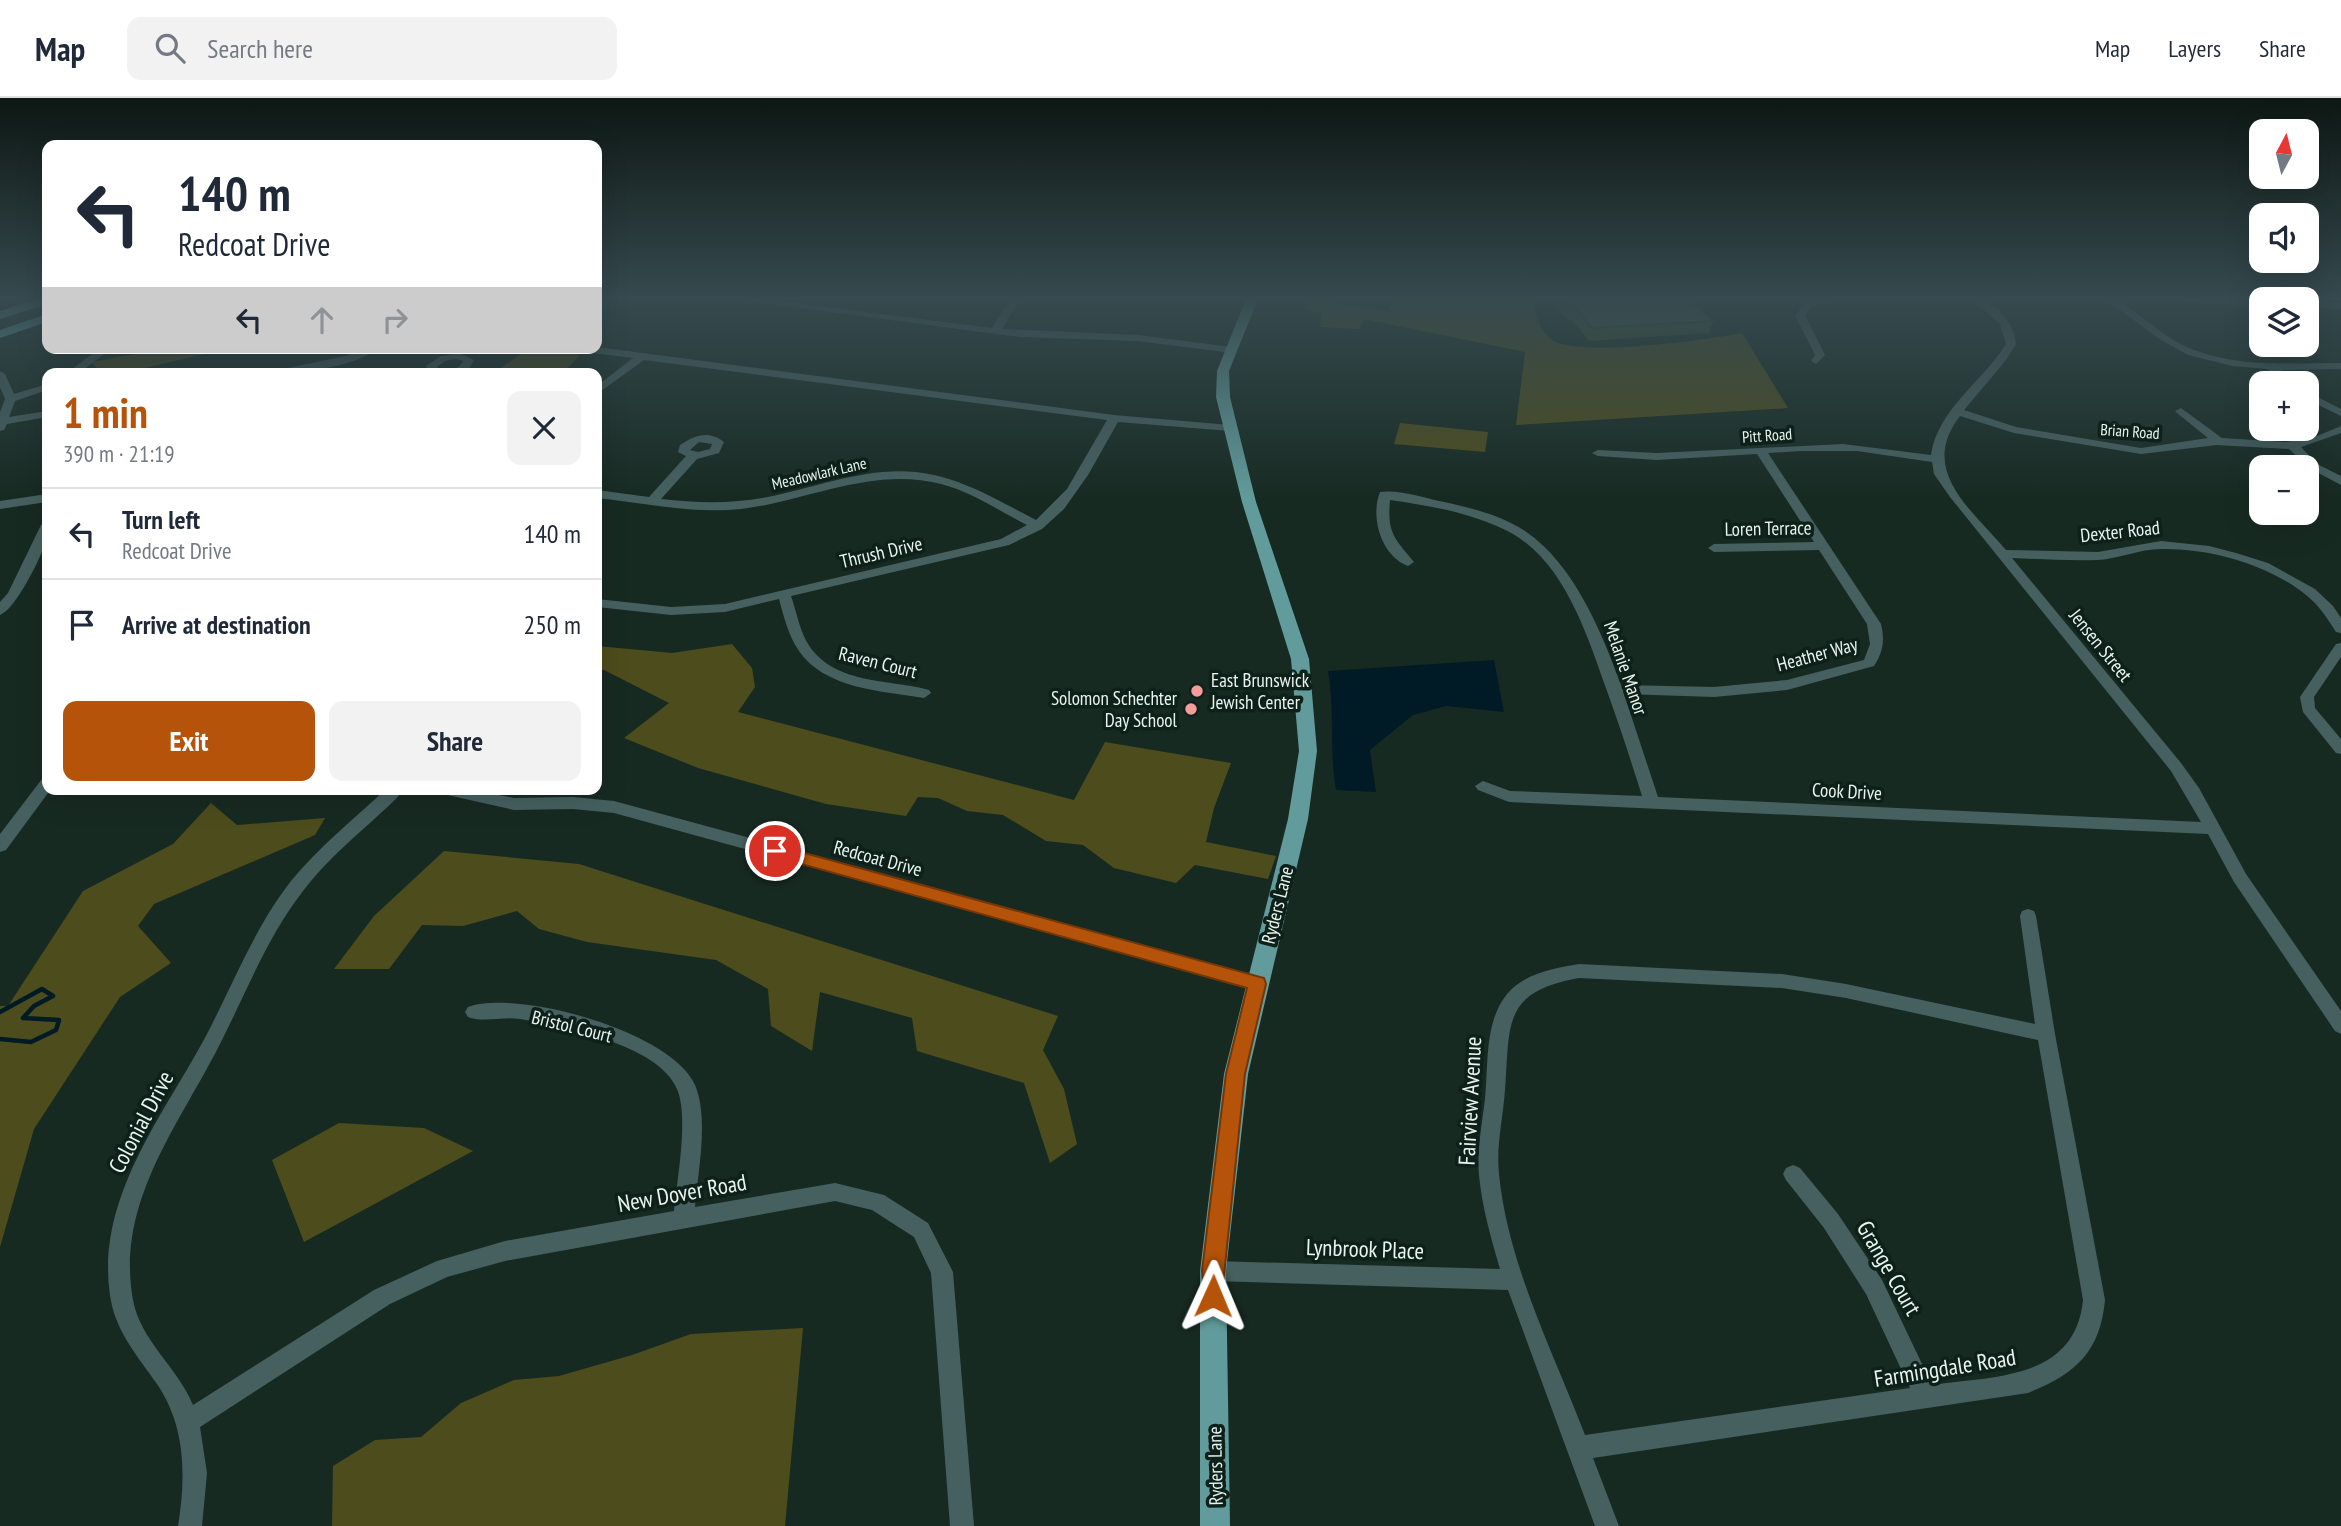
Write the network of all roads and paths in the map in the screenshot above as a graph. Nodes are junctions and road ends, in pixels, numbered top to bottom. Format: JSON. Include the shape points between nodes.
{"nodes":[{"id":1,"x":630,"y":366,"type":"edge"},
{"id":2,"x":708,"y":366,"type":"edge"},
{"id":3,"x":1225,"y":366,"type":"edge"},
{"id":4,"x":1994,"y":366,"type":"edge"},
{"id":5,"x":2267,"y":366,"type":"edge"},
{"id":6,"x":2270,"y":366,"type":"junction"},
{"id":7,"x":2341,"y":366,"type":"edge"},
{"id":8,"x":2276,"y":371,"type":"edge"},
{"id":9,"x":0,"y":374,"type":"edge"},
{"id":10,"x":602,"y":387,"type":"edge"},
{"id":11,"x":42,"y":389,"type":"edge"},
{"id":12,"x":10,"y":399,"type":"junction"},
{"id":13,"x":2319,"y":401,"type":"edge"},
{"id":14,"x":2181,"y":411,"type":"dead end"},
{"id":15,"x":1958,"y":412,"type":"junction"},
{"id":16,"x":2341,"y":413,"type":"edge"},
{"id":17,"x":42,"y":415,"type":"edge"},
{"id":18,"x":1114,"y":418,"type":"junction"},
{"id":19,"x":2,"y":424,"type":"edge"},
{"id":20,"x":1230,"y":428,"type":"junction"},
{"id":21,"x":2341,"y":429,"type":"edge"},
{"id":22,"x":2220,"y":442,"type":"junction"},
{"id":23,"x":2293,"y":446,"type":"junction"},
{"id":24,"x":1761,"y":451,"type":"junction"},
{"id":25,"x":1598,"y":453,"type":"dead end"},
{"id":26,"x":693,"y":456,"type":"dead end"},
{"id":27,"x":1937,"y":459,"type":"junction"},
{"id":28,"x":2341,"y":481,"type":"edge"},
{"id":29,"x":602,"y":495,"type":"edge"},
{"id":30,"x":42,"y":499,"type":"edge"},
{"id":31,"x":652,"y":501,"type":"junction"},
{"id":32,"x":0,"y":505,"type":"edge"},
{"id":33,"x":1038,"y":526,"type":"junction"},
{"id":34,"x":42,"y":535,"type":"edge"},
{"id":35,"x":1822,"y":546,"type":"junction"},
{"id":36,"x":1714,"y":548,"type":"dead end"},
{"id":37,"x":2002,"y":554,"type":"junction"},
{"id":38,"x":1408,"y":562,"type":"dead end"},
{"id":39,"x":784,"y":594,"type":"junction"},
{"id":40,"x":602,"y":604,"type":"edge"},
{"id":41,"x":0,"y":611,"type":"edge"},
{"id":42,"x":2341,"y":629,"type":"edge"},
{"id":43,"x":2341,"y":648,"type":"edge"},
{"id":44,"x":1613,"y":690,"type":"junction"},
{"id":45,"x":924,"y":693,"type":"dead end"},
{"id":46,"x":2341,"y":749,"type":"edge"},
{"id":47,"x":1483,"y":786,"type":"dead end"},
{"id":48,"x":42,"y":790,"type":"edge"},
{"id":49,"x":390,"y":795,"type":"edge"},
{"id":50,"x":471,"y":795,"type":"edge"},
{"id":51,"x":553,"y":796,"type":"edge"},
{"id":52,"x":1652,"y":803,"type":"junction"},
{"id":53,"x":2212,"y":828,"type":"junction"},
{"id":54,"x":0,"y":846,"type":"edge"},
{"id":55,"x":2028,"y":916,"type":"dead end"},
{"id":56,"x":1257,"y":984,"type":"junction"},
{"id":57,"x":474,"y":1012,"type":"dead end"},
{"id":58,"x":2341,"y":1026,"type":"edge"},
{"id":59,"x":2046,"y":1034,"type":"junction"},
{"id":60,"x":1793,"y":1174,"type":"dead end"},
{"id":61,"x":684,"y":1219,"type":"junction"},
{"id":62,"x":1213,"y":1271,"type":"junction"},
{"id":63,"x":1514,"y":1280,"type":"junction"},
{"id":64,"x":1926,"y":1397,"type":"junction"},
{"id":65,"x":187,"y":1422,"type":"junction"},
{"id":66,"x":1579,"y":1448,"type":"junction"},
{"id":67,"x":190,"y":1526,"type":"edge"},
{"id":68,"x":962,"y":1526,"type":"edge"},
{"id":69,"x":1215,"y":1526,"type":"edge"},
{"id":70,"x":1607,"y":1526,"type":"edge"}],
"edges":[{"from":1,"to":10,"type":"street"},
{"from":2,"to":18,"type":"street"},
{"from":3,"to":20,"type":"main road","name":"Ryders Lane","via":[[1223,397]]},
{"from":4,"to":15,"type":"street"},
{"from":5,"to":6,"type":"street"},
{"from":6,"to":7,"type":"street"},
{"from":6,"to":8,"type":"street"},
{"from":9,"to":12,"type":"street"},
{"from":11,"to":12,"type":"street"},
{"from":12,"to":19,"type":"street"},
{"from":13,"to":16,"type":"street"},
{"from":14,"to":22,"type":"street"},
{"from":15,"to":22,"type":"street","name":"Brian Road","via":[[2014,430],[2116,449],[2159,452]]},
{"from":15,"to":27,"type":"street","via":[[1943,432]]},
{"from":17,"to":19,"type":"street"},
{"from":18,"to":20,"type":"street"},
{"from":18,"to":33,"type":"street","name":"Thrush Drive","via":[[1066,502]]},
{"from":20,"to":56,"type":"main road","name":"Ryders Lane","via":[[1300,659],[1308,751],[1298,818]]},
{"from":21,"to":23,"type":"street","name":"Brian Road","via":[[2315,443]]},
{"from":22,"to":23,"type":"street","name":"Brian Road"},
{"from":23,"to":28,"type":"street","via":[[2313,466]]},
{"from":24,"to":25,"type":"street","name":"Pitt Road","via":[[1641,459]]},
{"from":24,"to":27,"type":"street","name":"Pitt Road","via":[[1829,447]]},
{"from":24,"to":35,"type":"street","name":"Heather Way"},
{"from":26,"to":31,"type":"street"},
{"from":27,"to":37,"type":"street","name":"Jensen Street","via":[[1953,494]]},
{"from":29,"to":31,"type":"street","name":"Meadowlark Lane"},
{"from":30,"to":32,"type":"street"},
{"from":31,"to":33,"type":"street","name":"Meadowlark Lane","via":[[705,507],[741,505],[868,477],[911,475],[949,482]]},
{"from":33,"to":39,"type":"street","name":"Thrush Drive","via":[[991,547]]},
{"from":34,"to":41,"type":"street","via":[[14,594]]},
{"from":35,"to":36,"type":"street","name":"Loren Terrace"},
{"from":35,"to":44,"type":"street","name":"Heather Way","via":[[1874,624],[1878,639],[1869,663],[1787,685],[1714,692]]},
{"from":37,"to":42,"type":"street","name":"Dexter Road","via":[[2102,556],[2164,545],[2208,550],[2255,564],[2298,584],[2323,603]]},
{"from":37,"to":53,"type":"street","name":"Jensen Street","via":[[2176,766]]},
{"from":38,"to":44,"type":"street","name":"Melanie Manor","via":[[1393,549],[1381,525],[1384,495],[1488,518],[1533,542],[1591,624]]},
{"from":39,"to":40,"type":"street","name":"Thrush Drive","via":[[698,610],[644,610]]},
{"from":39,"to":45,"type":"street","name":"Raven Court","via":[[803,648],[820,665],[845,676]]},
{"from":43,"to":46,"type":"street","via":[[2307,697],[2308,709]]},
{"from":44,"to":52,"type":"street","name":"Melanie Manor"},
{"from":47,"to":52,"type":"street","name":"Cook Drive","via":[[1509,796]]},
{"from":48,"to":54,"type":"street"},
{"from":49,"to":65,"type":"street","name":"Colonial Drive","via":[[320,861],[279,910],[151,1148],[128,1201],[118,1253],[122,1304],[130,1327],[173,1389]]},
{"from":50,"to":51,"type":"street","name":"Redcoat Drive","via":[[514,804]]},
{"from":51,"to":56,"type":"street","name":"Redcoat Drive","via":[[614,807]]},
{"from":52,"to":53,"type":"street","name":"Cook Drive"},
{"from":53,"to":58,"type":"street","name":"Jensen Street","via":[[2240,878]]},
{"from":55,"to":59,"type":"street","name":"Farmingdale Road"},
{"from":56,"to":62,"type":"main road","name":"Ryders Lane","via":[[1236,1074]]},
{"from":57,"to":61,"type":"street","name":"Bristol Court","via":[[509,1010],[614,1035],[674,1068],[687,1088],[690,1104]]},
{"from":59,"to":63,"type":"street","name":"Fairview Avenue","via":[[1782,981],[1579,971],[1541,980],[1505,1009],[1498,1035],[1489,1174]]},
{"from":59,"to":64,"type":"street","name":"Farmingdale Road","via":[[2095,1300],[2094,1324],[2073,1356],[2053,1372],[2028,1382]]},
{"from":60,"to":64,"type":"street","name":"Grange Court","via":[[1831,1221],[1874,1287]]},
{"from":61,"to":65,"type":"street","name":"New Dover Road","via":[[505,1251],[434,1273],[352,1315]]},
{"from":61,"to":68,"type":"street","name":"New Dover Road","via":[[835,1192],[877,1202],[921,1230],[942,1272]]},
{"from":62,"to":63,"type":"street","name":"Lynbrook Place"},
{"from":62,"to":69,"type":"main road","name":"Ryders Lane"},
{"from":63,"to":66,"type":"street","name":"Fairview Avenue"},
{"from":64,"to":66,"type":"street","name":"Farmingdale Road"},
{"from":65,"to":67,"type":"street","name":"Colonial Drive","via":[[195,1461]]},
{"from":66,"to":70,"type":"street","name":"Fairview Avenue"}]}
